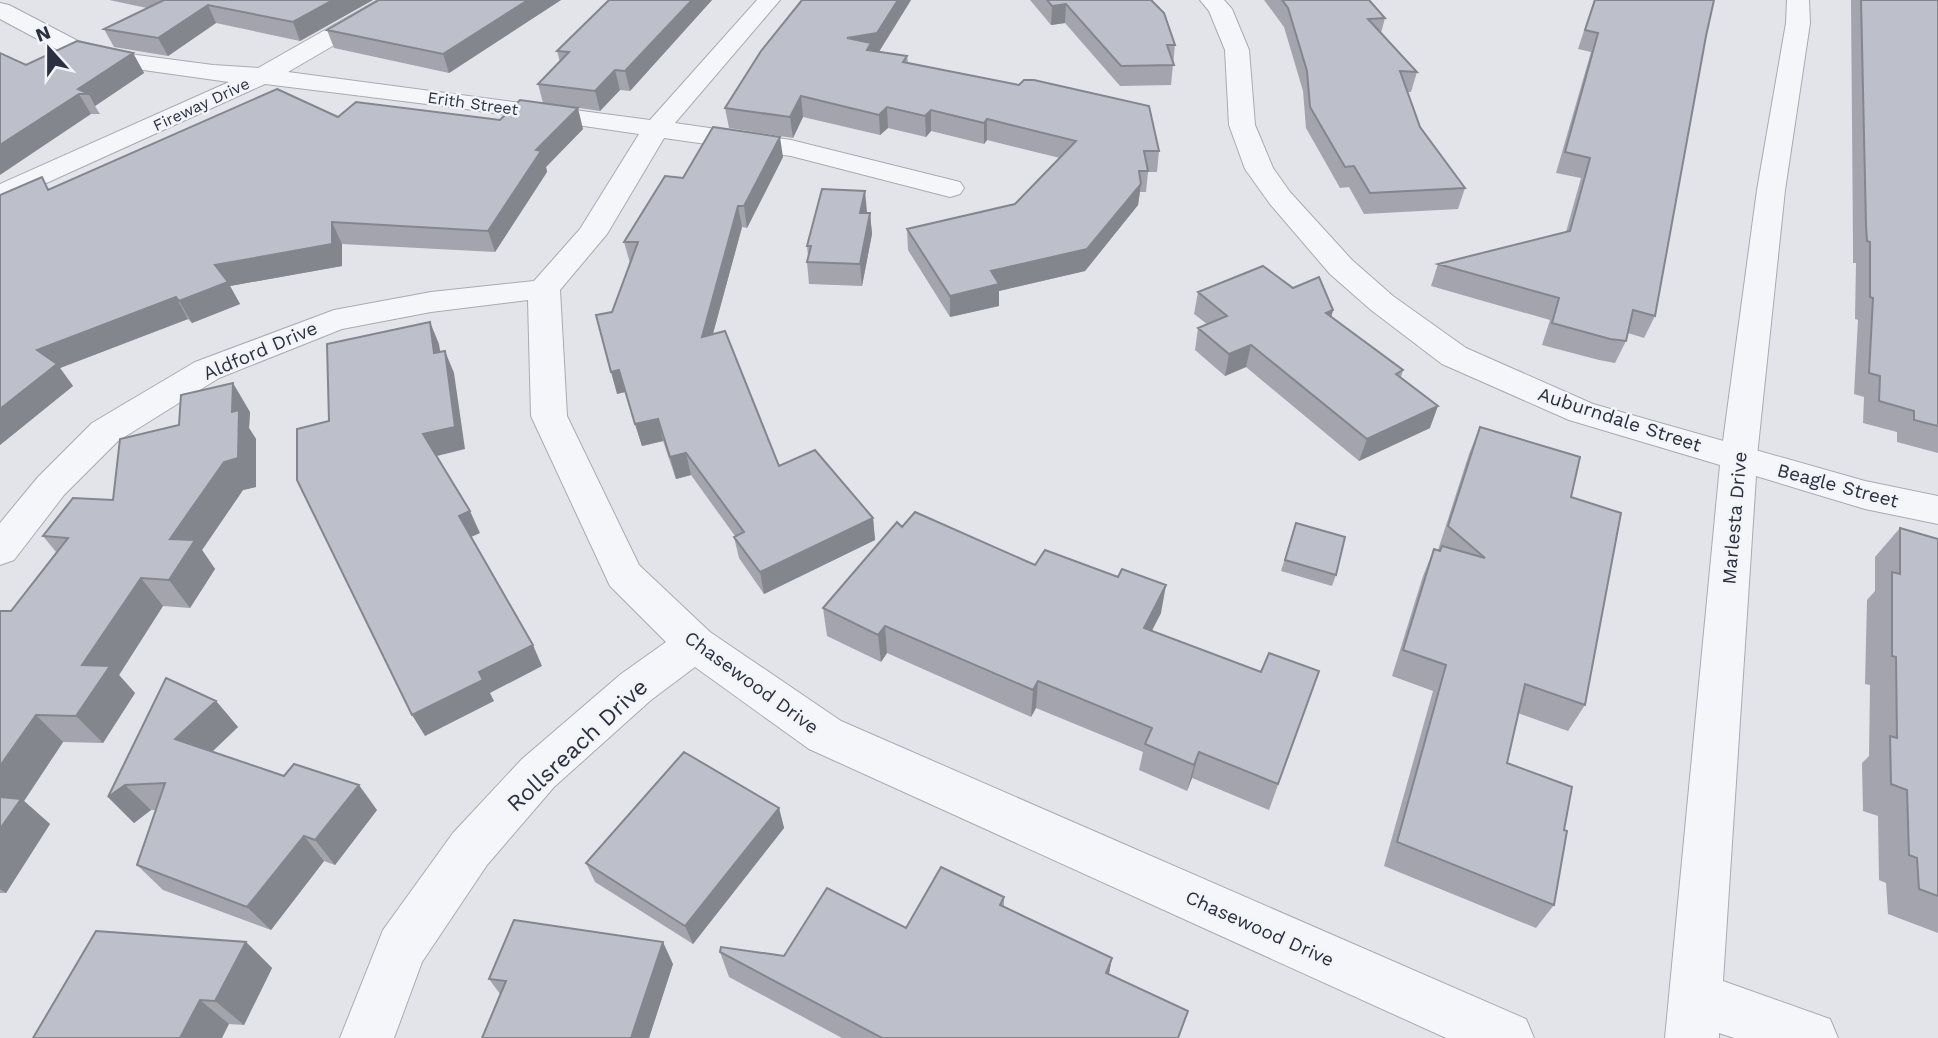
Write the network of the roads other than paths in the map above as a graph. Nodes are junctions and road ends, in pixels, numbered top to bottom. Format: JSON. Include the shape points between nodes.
{"nodes":[{"id":1,"x":25,"y":0,"type":"edge"},
{"id":2,"x":396,"y":0,"type":"edge"},
{"id":3,"x":769,"y":0,"type":"edge"},
{"id":4,"x":1211,"y":0,"type":"edge"},
{"id":5,"x":1798,"y":0,"type":"edge"},
{"id":6,"x":0,"y":10,"type":"edge"},
{"id":7,"x":262,"y":76,"type":"junction"},
{"id":8,"x":655,"y":130,"type":"junction"},
{"id":9,"x":950,"y":188,"type":"dead end"},
{"id":10,"x":0,"y":195,"type":"edge"},
{"id":11,"x":544,"y":289,"type":"junction"},
{"id":12,"x":1739,"y":457,"type":"junction"},
{"id":13,"x":1938,"y":510,"type":"edge"},
{"id":14,"x":0,"y":550,"type":"edge"},
{"id":15,"x":695,"y":644,"type":"junction"},
{"id":16,"x":1694,"y":1018,"type":"edge"},
{"id":17,"x":367,"y":1038,"type":"edge"},
{"id":18,"x":1507,"y":1038,"type":"edge"},
{"id":19,"x":1811,"y":1038,"type":"edge"}],
"edges":[{"from":1,"to":6,"type":"street"},
{"from":2,"to":7,"type":"street","name":"Fireway Drive"},
{"from":3,"to":8,"type":"street"},
{"from":4,"to":12,"type":"street","name":"Auburndale Street","via":[[1220,9],[1237,50],[1242,125],[1259,169],[1341,267],[1382,303],[1454,356],[1515,385],[1581,412]]},
{"from":5,"to":12,"type":"street","name":"Marlesta Drive"},
{"from":6,"to":7,"type":"street","name":"Erith Street","via":[[69,46],[129,61]]},
{"from":7,"to":8,"type":"street","name":"Erith Street"},
{"from":7,"to":10,"type":"street","name":"Fireway Drive"},
{"from":8,"to":9,"type":"street","name":"Erith Street","via":[[791,148]]},
{"from":8,"to":11,"type":"street","via":[[592,234]]},
{"from":11,"to":14,"type":"street","name":"Aldford Drive","via":[[430,302],[334,320],[207,370],[105,432],[51,486]]},
{"from":11,"to":15,"type":"street","name":"Chasewood Drive","via":[[550,416],[624,575]]},
{"from":12,"to":13,"type":"street","name":"Beagle Street","via":[[1865,495]]},
{"from":12,"to":16,"type":"street","name":"Marlesta Drive"},
{"from":15,"to":17,"type":"street","name":"Rollsreach Drive","via":[[636,687],[538,773],[470,849],[401,948]]},
{"from":15,"to":18,"type":"street","name":"Chasewood Drive","via":[[825,735]]},
{"from":16,"to":19,"type":"street"}]}
